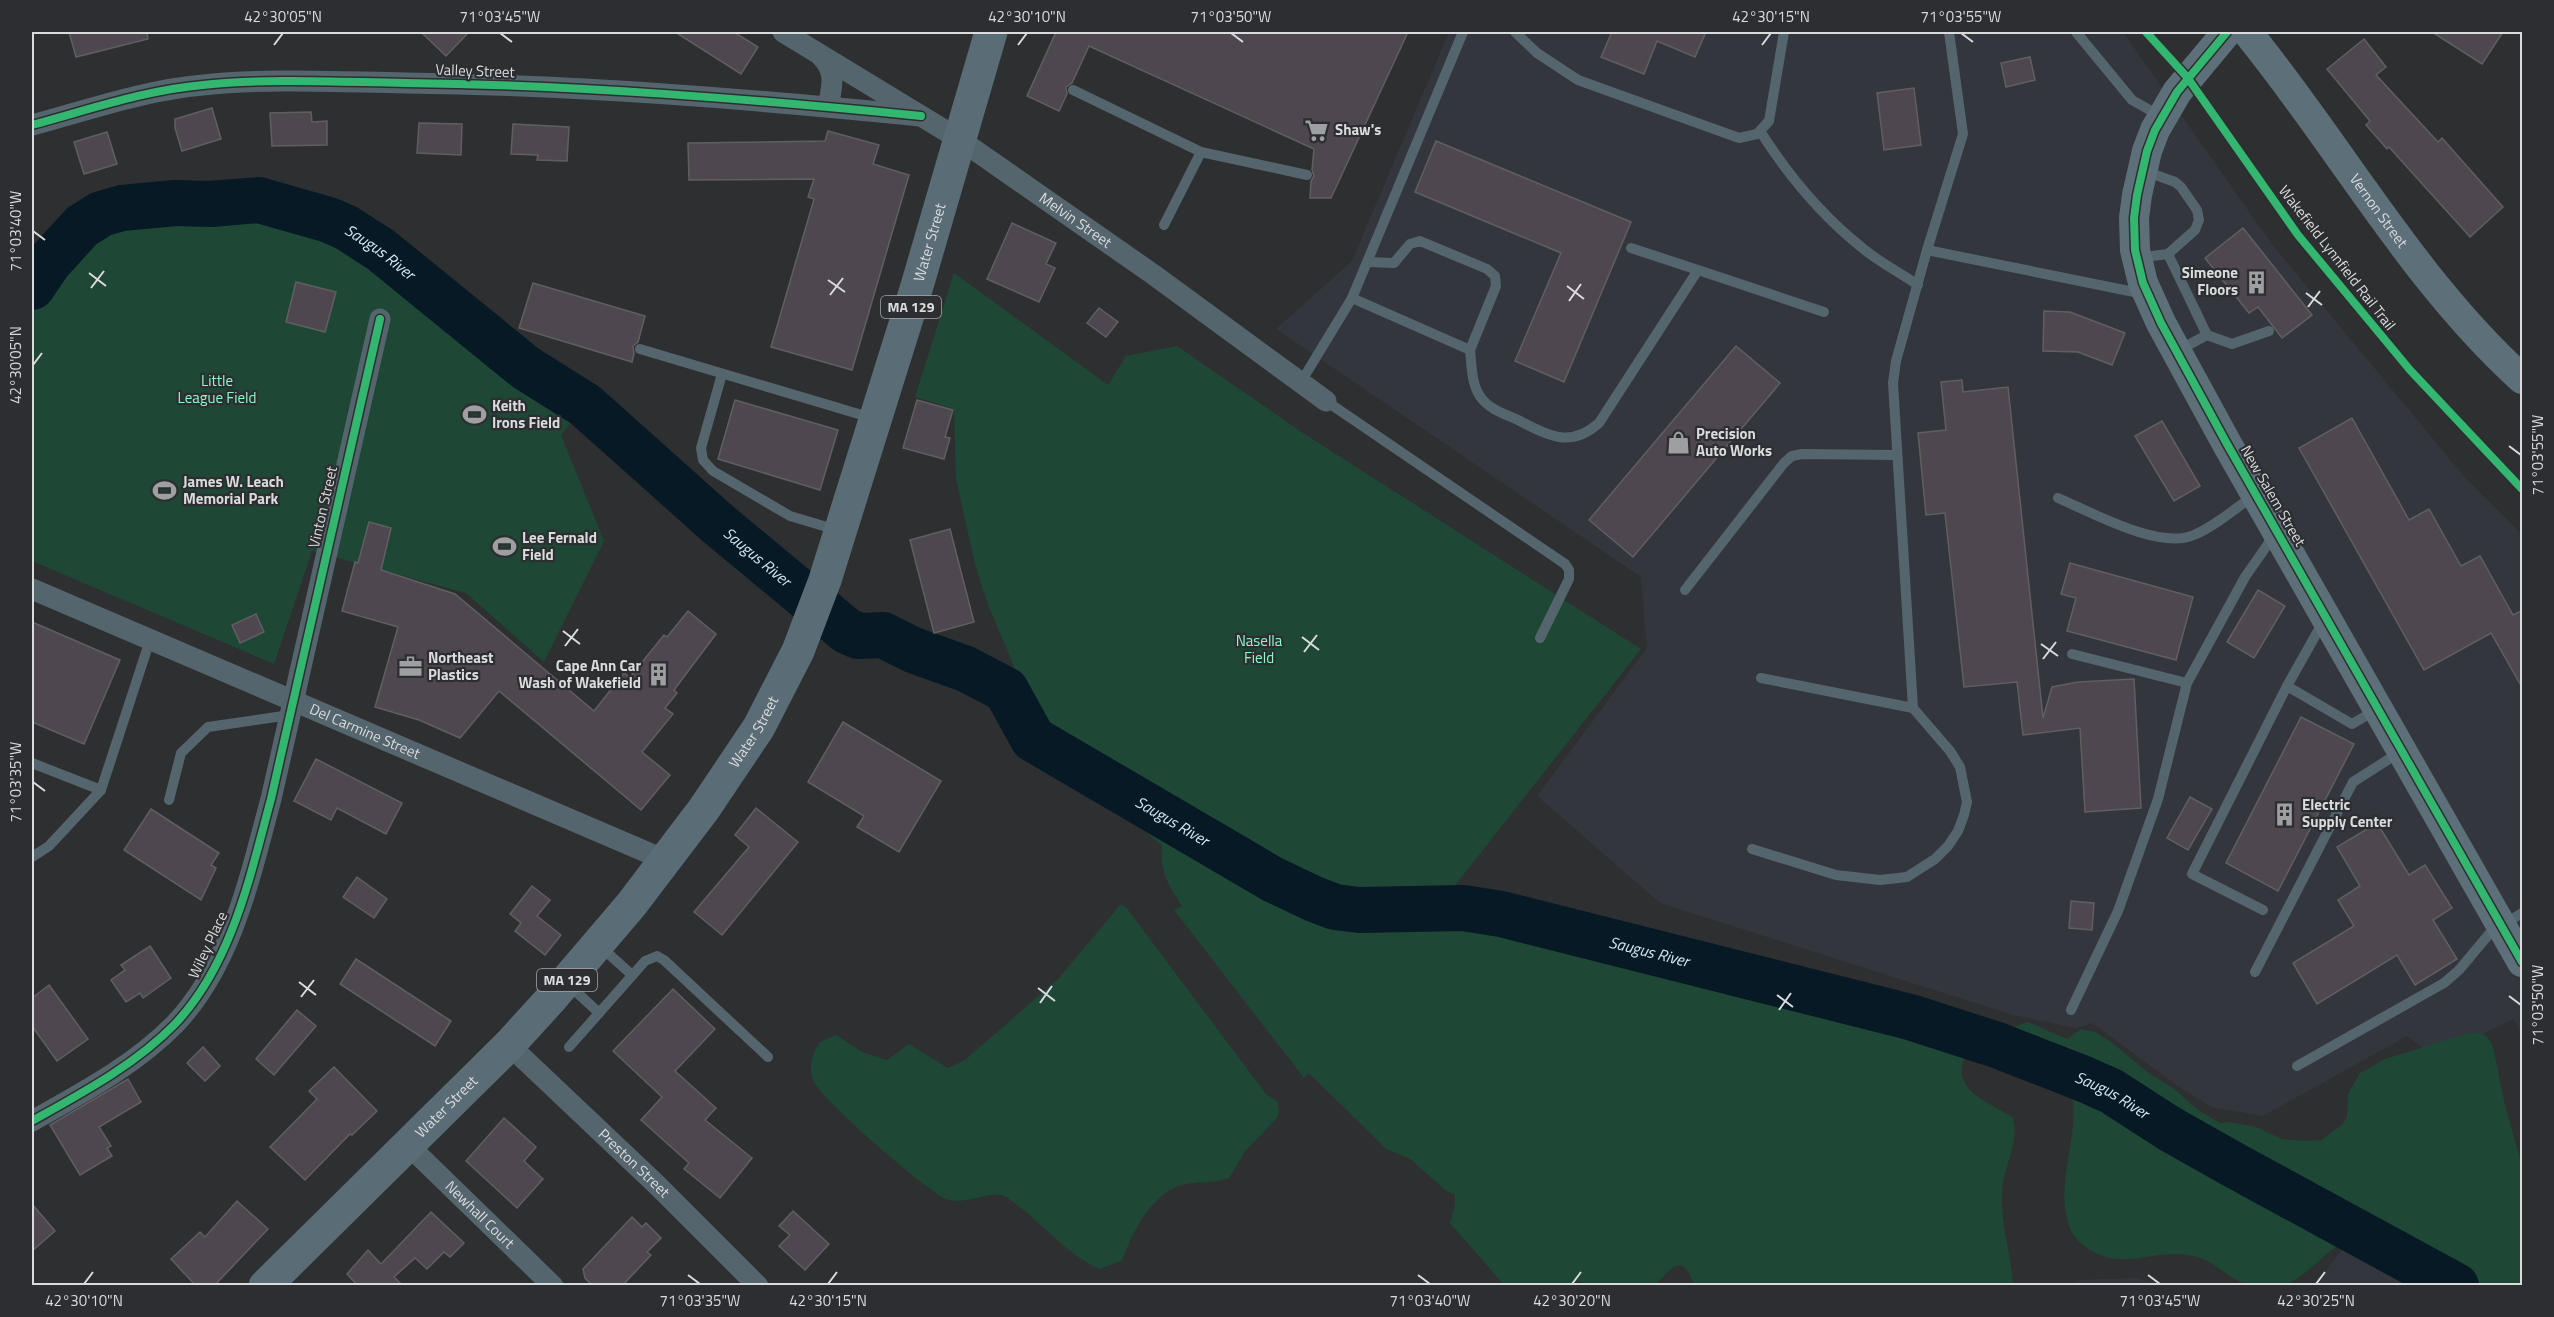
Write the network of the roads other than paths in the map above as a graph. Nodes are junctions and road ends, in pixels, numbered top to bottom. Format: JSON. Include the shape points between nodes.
{"nodes":[{"id":1,"x":783,"y":32,"type":"edge"},
{"id":2,"x":991,"y":32,"type":"edge"},
{"id":3,"x":1463,"y":32,"type":"edge"},
{"id":4,"x":1515,"y":32,"type":"edge"},
{"id":5,"x":1784,"y":32,"type":"edge"},
{"id":6,"x":1949,"y":32,"type":"edge"},
{"id":7,"x":2076,"y":32,"type":"edge"},
{"id":8,"x":2227,"y":32,"type":"edge"},
{"id":9,"x":2247,"y":32,"type":"edge"},
{"id":10,"x":816,"y":51,"type":"junction"},
{"id":11,"x":1073,"y":90,"type":"dead end"},
{"id":12,"x":828,"y":106,"type":"junction"},
{"id":13,"x":921,"y":116,"type":"junction"},
{"id":14,"x":2162,"y":117,"type":"junction"},
{"id":15,"x":32,"y":125,"type":"edge"},
{"id":16,"x":1760,"y":131,"type":"junction"},
{"id":17,"x":959,"y":139,"type":"junction"},
{"id":18,"x":1201,"y":152,"type":"junction"},
{"id":19,"x":2142,"y":170,"type":"junction"},
{"id":20,"x":1307,"y":175,"type":"dead end"},
{"id":21,"x":1164,"y":225,"type":"dead end"},
{"id":22,"x":1631,"y":248,"type":"dead end"},
{"id":23,"x":1927,"y":250,"type":"junction"},
{"id":24,"x":2168,"y":254,"type":"junction"},
{"id":25,"x":2136,"y":258,"type":"junction"},
{"id":26,"x":1368,"y":262,"type":"junction"},
{"id":27,"x":1698,"y":270,"type":"junction"},
{"id":28,"x":1918,"y":285,"type":"junction"},
{"id":29,"x":2148,"y":295,"type":"junction"},
{"id":30,"x":1352,"y":298,"type":"junction"},
{"id":31,"x":1824,"y":312,"type":"dead end"},
{"id":32,"x":380,"y":319,"type":"dead end"},
{"id":33,"x":2269,"y":331,"type":"dead end"},
{"id":34,"x":2207,"y":335,"type":"junction"},
{"id":35,"x":640,"y":349,"type":"dead end"},
{"id":36,"x":1470,"y":350,"type":"junction"},
{"id":37,"x":2176,"y":352,"type":"junction"},
{"id":38,"x":722,"y":374,"type":"junction"},
{"id":39,"x":2523,"y":379,"type":"edge"},
{"id":40,"x":1301,"y":382,"type":"junction"},
{"id":41,"x":1326,"y":401,"type":"joint"},
{"id":42,"x":875,"y":419,"type":"junction"},
{"id":43,"x":1897,"y":454,"type":"junction"},
{"id":44,"x":2256,"y":495,"type":"junction"},
{"id":45,"x":2058,"y":498,"type":"dead end"},
{"id":46,"x":841,"y":531,"type":"junction"},
{"id":47,"x":2277,"y":531,"type":"junction"},
{"id":48,"x":32,"y":589,"type":"edge"},
{"id":49,"x":1685,"y":590,"type":"dead end"},
{"id":50,"x":2326,"y":616,"type":"junction"},
{"id":51,"x":1540,"y":638,"type":"dead end"},
{"id":52,"x":150,"y":640,"type":"junction"},
{"id":53,"x":2072,"y":654,"type":"dead end"},
{"id":54,"x":1761,"y":678,"type":"dead end"},
{"id":55,"x":2187,"y":683,"type":"junction"},
{"id":56,"x":2287,"y":686,"type":"junction"},
{"id":57,"x":1913,"y":708,"type":"junction"},
{"id":58,"x":2379,"y":708,"type":"junction"},
{"id":59,"x":292,"y":709,"type":"junction"},
{"id":60,"x":2403,"y":750,"type":"junction"},
{"id":61,"x":32,"y":763,"type":"edge"},
{"id":62,"x":100,"y":790,"type":"junction"},
{"id":63,"x":169,"y":800,"type":"dead end"},
{"id":64,"x":1752,"y":849,"type":"dead end"},
{"id":65,"x":32,"y":857,"type":"edge"},
{"id":66,"x":665,"y":860,"type":"junction"},
{"id":67,"x":2263,"y":910,"type":"dead end"},
{"id":68,"x":2512,"y":918,"type":"edge"},
{"id":69,"x":598,"y":944,"type":"junction"},
{"id":70,"x":2523,"y":962,"type":"edge"},
{"id":71,"x":2255,"y":972,"type":"dead end"},
{"id":72,"x":632,"y":975,"type":"junction"},
{"id":73,"x":565,"y":982,"type":"junction"},
{"id":74,"x":2071,"y":1010,"type":"dead end"},
{"id":75,"x":599,"y":1013,"type":"junction"},
{"id":76,"x":509,"y":1045,"type":"junction"},
{"id":77,"x":569,"y":1047,"type":"dead end"},
{"id":78,"x":768,"y":1057,"type":"dead end"},
{"id":79,"x":2297,"y":1066,"type":"dead end"},
{"id":80,"x":32,"y":1120,"type":"edge"},
{"id":81,"x":408,"y":1145,"type":"junction"},
{"id":82,"x":265,"y":1286,"type":"edge"},
{"id":83,"x":553,"y":1286,"type":"edge"},
{"id":84,"x":758,"y":1286,"type":"edge"}],
"edges":[{"from":1,"to":10,"type":"street","name":"Melvin Street"},
{"from":2,"to":17,"type":"main road","name":"Water Street","number":"MA 129"},
{"from":3,"to":26,"type":"lane"},
{"from":4,"to":16,"type":"lane","via":[[1537,54],[1578,80],[1735,137],[1748,137]]},
{"from":5,"to":16,"type":"lane","via":[[1772,112]]},
{"from":6,"to":23,"type":"lane","via":[[1963,134]]},
{"from":7,"to":14,"type":"lane","via":[[2132,100]]},
{"from":8,"to":14,"type":"street","name":"New Salem Street","via":[[2184,82]]},
{"from":9,"to":39,"type":"street","name":"Vernon Street","via":[[2424,272]]},
{"from":10,"to":12,"type":"street","name":"Melvin Street","via":[[833,74]]},
{"from":10,"to":13,"type":"street","name":"Melvin Street"},
{"from":11,"to":18,"type":"lane"},
{"from":12,"to":13,"type":"street","name":"Valley Street"},
{"from":12,"to":15,"type":"street","name":"Valley Street","via":[[587,88],[256,81],[163,91]]},
{"from":13,"to":17,"type":"street","name":"Melvin Street"},
{"from":14,"to":19,"type":"street","name":"New Salem Street"},
{"from":16,"to":28,"type":"lane","via":[[1784,169],[1813,203],[1861,247]]},
{"from":17,"to":40,"type":"street","name":"Melvin Street"},
{"from":17,"to":42,"type":"main road","name":"Water Street","number":"MA 129"},
{"from":18,"to":20,"type":"lane"},
{"from":18,"to":21,"type":"lane"},
{"from":19,"to":24,"type":"lane","via":[[2178,184],[2198,213],[2194,230]]},
{"from":19,"to":25,"type":"street","name":"New Salem Street","via":[[2134,218]]},
{"from":22,"to":27,"type":"lane"},
{"from":23,"to":28,"type":"lane"},
{"from":23,"to":29,"type":"lane"},
{"from":24,"to":25,"type":"lane"},
{"from":24,"to":34,"type":"lane"},
{"from":25,"to":29,"type":"street","name":"New Salem Street"},
{"from":26,"to":30,"type":"lane"},
{"from":26,"to":36,"type":"lane","via":[[1394,263],[1410,244],[1420,241],[1490,271],[1496,286]]},
{"from":27,"to":31,"type":"lane"},
{"from":27,"to":36,"type":"lane","via":[[1604,417],[1586,433],[1569,438],[1553,436],[1492,408],[1476,387]]},
{"from":28,"to":43,"type":"lane","via":[[1894,376]]},
{"from":29,"to":37,"type":"street","name":"New Salem Street"},
{"from":30,"to":36,"type":"lane"},
{"from":30,"to":40,"type":"lane"},
{"from":32,"to":59,"type":"street","name":"Vinton Street"},
{"from":33,"to":34,"type":"lane","via":[[2232,344]]},
{"from":34,"to":37,"type":"lane"},
{"from":35,"to":38,"type":"lane"},
{"from":37,"to":44,"type":"street","name":"New Salem Street"},
{"from":38,"to":42,"type":"lane"},
{"from":38,"to":46,"type":"lane","via":[[701,448],[705,463],[712,471],[790,516]]},
{"from":40,"to":41,"type":"street","name":"Melvin Street"},
{"from":41,"to":51,"type":"lane","via":[[1565,564],[1568,582]]},
{"from":42,"to":46,"type":"main road","name":"Water Street","number":"MA 129"},
{"from":43,"to":49,"type":"lane","via":[[1792,456]]},
{"from":43,"to":57,"type":"lane"},
{"from":44,"to":45,"type":"lane","via":[[2200,532],[2175,539],[2148,535]]},
{"from":44,"to":47,"type":"street","name":"New Salem Street"},
{"from":46,"to":66,"type":"main road","name":"Water Street","number":"MA 129","via":[[809,626],[775,700]]},
{"from":47,"to":50,"type":"street","name":"New Salem Street"},
{"from":47,"to":55,"type":"lane","via":[[2246,577]]},
{"from":48,"to":52,"type":"street","name":"Del Carmine Street"},
{"from":50,"to":56,"type":"lane"},
{"from":50,"to":58,"type":"street","name":"New Salem Street"},
{"from":52,"to":59,"type":"street","name":"Del Carmine Street"},
{"from":52,"to":62,"type":"lane"},
{"from":53,"to":55,"type":"lane"},
{"from":54,"to":57,"type":"lane"},
{"from":55,"to":74,"type":"lane","via":[[2154,811],[2118,911]]},
{"from":56,"to":58,"type":"lane","via":[[2352,724]]},
{"from":56,"to":67,"type":"lane","via":[[2192,874]]},
{"from":57,"to":64,"type":"lane","via":[[1950,751],[1960,767],[1965,788],[1966,802],[1958,831],[1935,859],[1907,877],[1880,880],[1836,875]]},
{"from":58,"to":60,"type":"street","name":"New Salem Street"},
{"from":59,"to":63,"type":"lane","via":[[208,727],[181,753]]},
{"from":59,"to":66,"type":"street","name":"Del Carmine Street"},
{"from":59,"to":80,"type":"street","name":"Wiley Place","via":[[245,894],[209,978],[176,1023],[135,1058]]},
{"from":60,"to":68,"type":"street","name":"New Salem Street"},
{"from":60,"to":71,"type":"lane","via":[[2353,782]]},
{"from":61,"to":62,"type":"lane"},
{"from":62,"to":65,"type":"lane","via":[[49,846]]},
{"from":66,"to":69,"type":"main road","name":"Water Street","number":"MA 129"},
{"from":68,"to":70,"type":"street","name":"New Salem Street"},
{"from":68,"to":79,"type":"lane","via":[[2490,933],[2444,983]]},
{"from":69,"to":72,"type":"lane"},
{"from":69,"to":73,"type":"main road","name":"Water Street","number":"MA 129"},
{"from":72,"to":75,"type":"lane"},
{"from":72,"to":78,"type":"lane","via":[[649,957],[662,958]]},
{"from":73,"to":75,"type":"lane"},
{"from":73,"to":76,"type":"main road","name":"Water Street","number":"MA 129"},
{"from":75,"to":77,"type":"lane"},
{"from":76,"to":81,"type":"main road","name":"Water Street","number":"MA 129"},
{"from":76,"to":84,"type":"street","name":"Preston Street"},
{"from":81,"to":82,"type":"main road","name":"Water Street","number":"MA 129"},
{"from":81,"to":83,"type":"street","name":"Newhall Court"}]}
